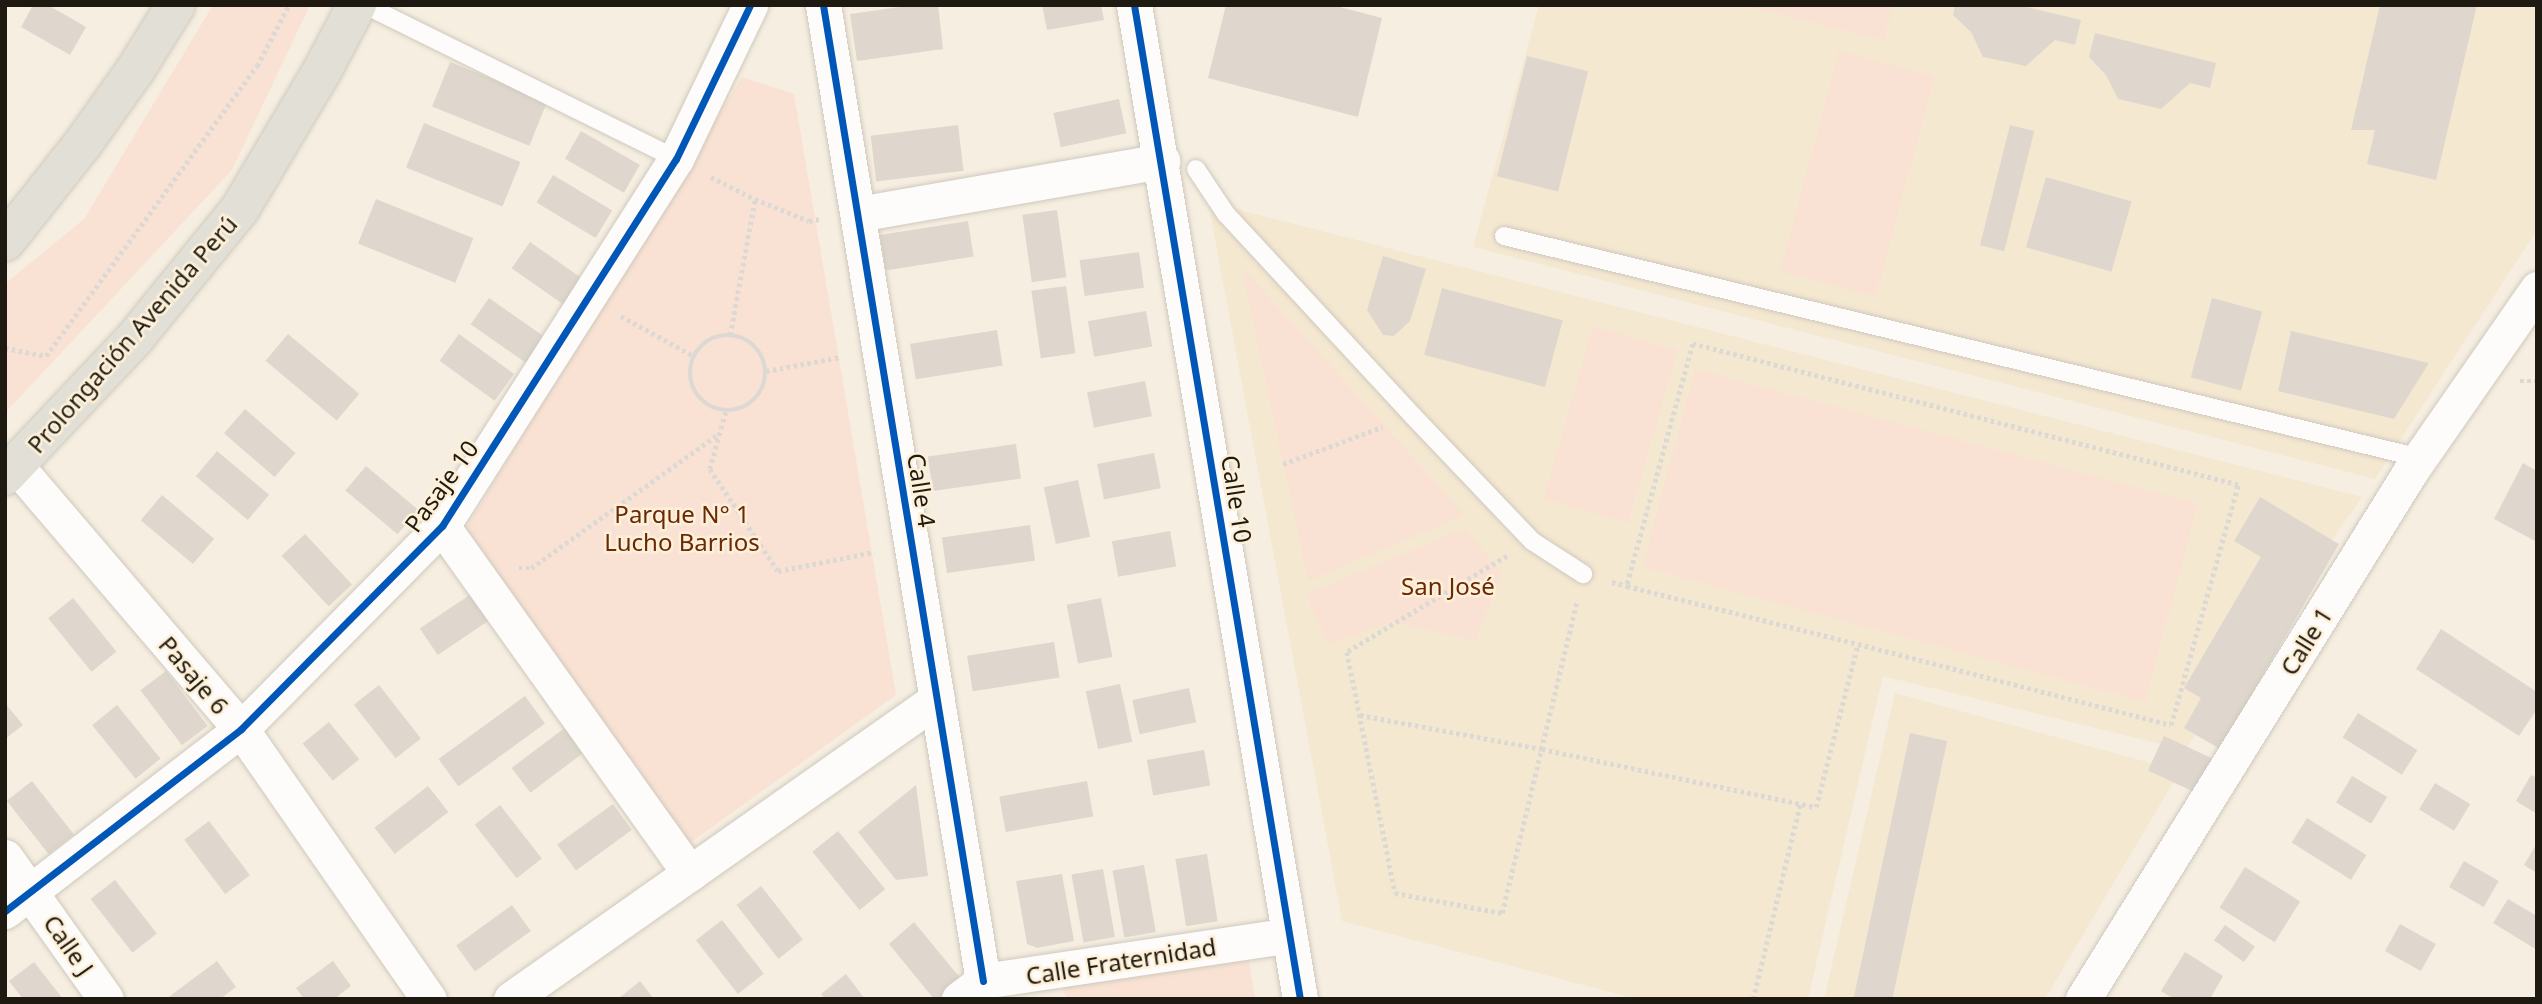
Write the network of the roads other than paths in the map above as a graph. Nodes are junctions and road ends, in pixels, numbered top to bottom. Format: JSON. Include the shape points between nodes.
{"nodes":[{"id":1,"x":176,"y":5,"type":"edge"},
{"id":2,"x":356,"y":5,"type":"edge"},
{"id":3,"x":365,"y":5,"type":"edge"},
{"id":4,"x":750,"y":5,"type":"edge"},
{"id":5,"x":823,"y":5,"type":"edge"},
{"id":6,"x":1134,"y":5,"type":"edge"},
{"id":7,"x":677,"y":159,"type":"junction"},
{"id":8,"x":1162,"y":161,"type":"junction"},
{"id":9,"x":1196,"y":169,"type":"dead end"},
{"id":10,"x":858,"y":214,"type":"junction"},
{"id":11,"x":1504,"y":236,"type":"dead end"},
{"id":12,"x":5,"y":242,"type":"edge"},
{"id":13,"x":2537,"y":289,"type":"edge"},
{"id":14,"x":2420,"y":458,"type":"junction"},
{"id":15,"x":11,"y":471,"type":"edge"},
{"id":16,"x":442,"y":526,"type":"junction"},
{"id":17,"x":1583,"y":574,"type":"road end"},
{"id":18,"x":937,"y":699,"type":"junction"},
{"id":19,"x":241,"y":729,"type":"junction"},
{"id":20,"x":5,"y":857,"type":"edge"},
{"id":21,"x":690,"y":874,"type":"junction"},
{"id":22,"x":19,"y":901,"type":"edge"},
{"id":23,"x":1289,"y":935,"type":"junction"},
{"id":24,"x":1055,"y":986,"type":"edge"},
{"id":25,"x":971,"y":990,"type":"edge"},
{"id":26,"x":106,"y":999,"type":"edge"},
{"id":27,"x":429,"y":999,"type":"edge"},
{"id":28,"x":511,"y":999,"type":"edge"},
{"id":29,"x":1300,"y":999,"type":"edge"},
{"id":30,"x":2083,"y":999,"type":"edge"}],
"edges":[{"from":1,"to":12,"type":"main road","via":[[82,145]]},
{"from":2,"to":15,"type":"main road","name":"Prolongación Avenida Perú","via":[[240,209],[135,338]]},
{"from":3,"to":7,"type":"lane"},
{"from":4,"to":7,"type":"street","name":"Pasaje 10"},
{"from":5,"to":10,"type":"street","name":"Calle 4"},
{"from":6,"to":8,"type":"street","name":"Calle 10"},
{"from":7,"to":16,"type":"street","name":"Pasaje 10"},
{"from":8,"to":10,"type":"street"},
{"from":8,"to":23,"type":"street","name":"Calle 10"},
{"from":9,"to":17,"type":"lane","via":[[1226,214],[1532,541]]},
{"from":10,"to":18,"type":"street","name":"Calle 4"},
{"from":11,"to":14,"type":"lane"},
{"from":13,"to":14,"type":"street","name":"Calle 1"},
{"from":14,"to":30,"type":"street","name":"Calle 1"},
{"from":15,"to":19,"type":"street","name":"Pasaje 6"},
{"from":16,"to":19,"type":"street","name":"Pasaje 10"},
{"from":16,"to":21,"type":"street"},
{"from":18,"to":21,"type":"street"},
{"from":18,"to":25,"type":"street","name":"Calle 4"},
{"from":19,"to":22,"type":"street","name":"Pasaje 10"},
{"from":19,"to":27,"type":"street","name":"Pasaje 6"},
{"from":20,"to":22,"type":"street","name":"Calle J"},
{"from":21,"to":28,"type":"street"},
{"from":22,"to":26,"type":"street","name":"Calle J"},
{"from":23,"to":24,"type":"street","name":"Calle Fraternidad"},
{"from":23,"to":29,"type":"street","name":"Calle 10"},
{"from":24,"to":25,"type":"street","name":"Calle Fraternidad"}]}
